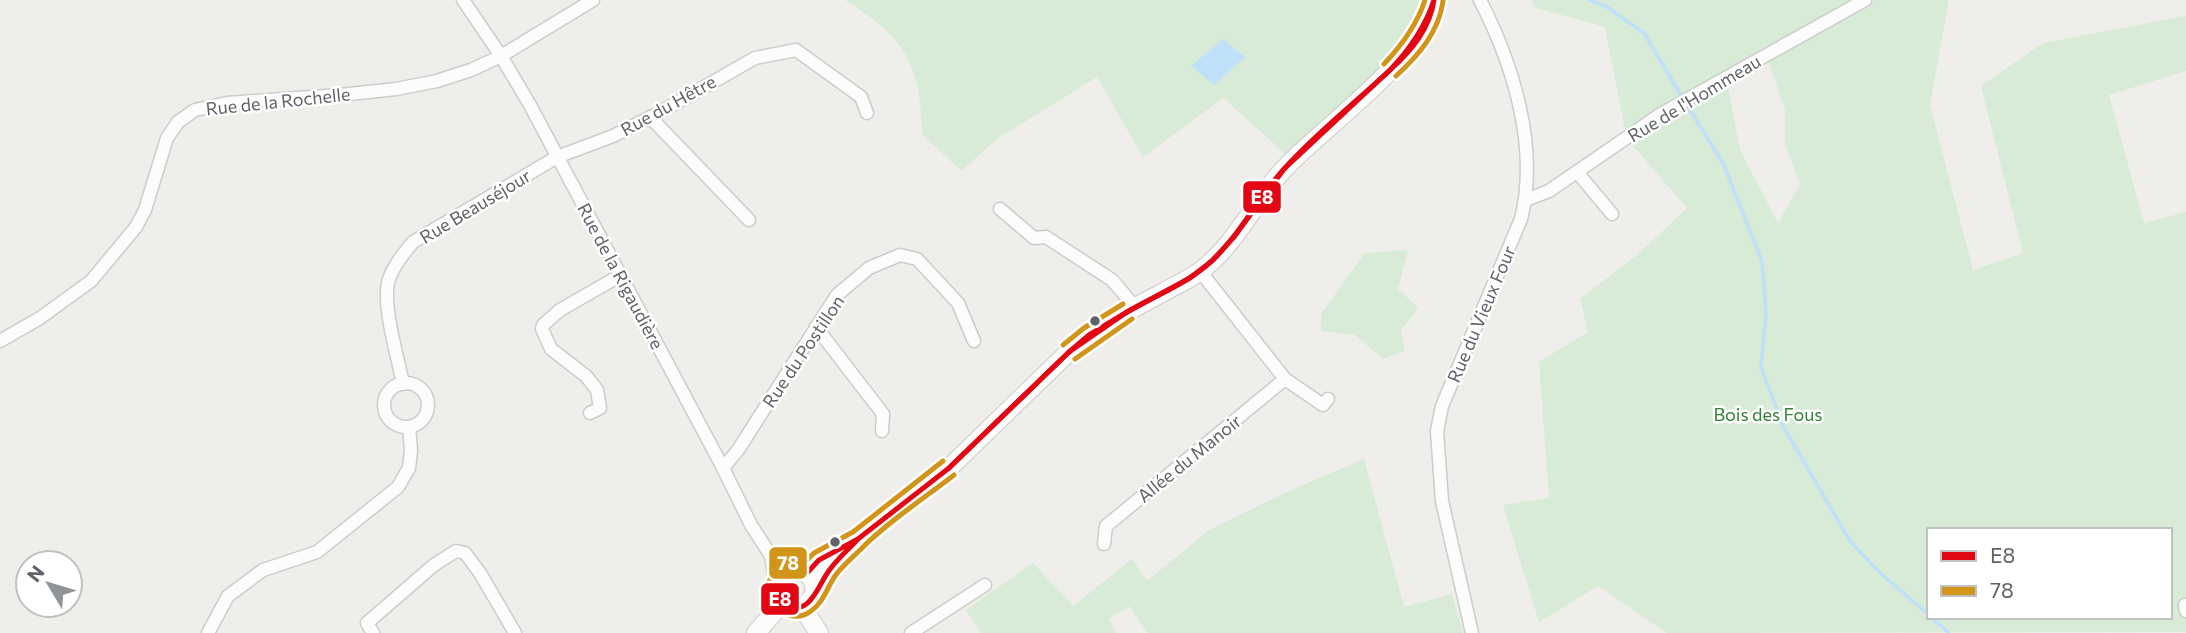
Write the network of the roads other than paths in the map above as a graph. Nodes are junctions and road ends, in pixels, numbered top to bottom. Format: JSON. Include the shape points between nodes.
{"nodes":[{"id":1,"x":463,"y":0,"type":"edge"},
{"id":2,"x":593,"y":0,"type":"edge"},
{"id":3,"x":1434,"y":0,"type":"edge"},
{"id":4,"x":1480,"y":0,"type":"edge"},
{"id":5,"x":1865,"y":0,"type":"edge"},
{"id":6,"x":501,"y":56,"type":"junction"},
{"id":7,"x":867,"y":113,"type":"dead end"},
{"id":8,"x":650,"y":117,"type":"junction"},
{"id":9,"x":557,"y":157,"type":"junction"},
{"id":10,"x":1577,"y":172,"type":"junction"},
{"id":11,"x":1526,"y":200,"type":"junction"},
{"id":12,"x":1000,"y":209,"type":"dead end"},
{"id":13,"x":1612,"y":214,"type":"dead end"},
{"id":14,"x":749,"y":220,"type":"dead end"},
{"id":15,"x":1200,"y":271,"type":"junction"},
{"id":16,"x":621,"y":275,"type":"junction"},
{"id":17,"x":1135,"y":307,"type":"junction"},
{"id":18,"x":816,"y":327,"type":"junction"},
{"id":19,"x":0,"y":341,"type":"edge"},
{"id":20,"x":974,"y":341,"type":"dead end"},
{"id":21,"x":1285,"y":379,"type":"junction"},
{"id":22,"x":403,"y":383,"type":"junction"},
{"id":23,"x":1328,"y":399,"type":"dead end"},
{"id":24,"x":590,"y":413,"type":"dead end"},
{"id":25,"x":410,"y":427,"type":"junction"},
{"id":26,"x":882,"y":431,"type":"dead end"},
{"id":27,"x":723,"y":468,"type":"junction"},
{"id":28,"x":859,"y":539,"type":"junction"},
{"id":29,"x":1104,"y":544,"type":"dead end"},
{"id":30,"x":771,"y":556,"type":"junction"},
{"id":31,"x":798,"y":572,"type":"junction"},
{"id":32,"x":985,"y":585,"type":"dead end"},
{"id":33,"x":779,"y":594,"type":"junction"},
{"id":34,"x":808,"y":601,"type":"junction"},
{"id":35,"x":208,"y":633,"type":"edge"},
{"id":36,"x":373,"y":633,"type":"edge"},
{"id":37,"x":515,"y":633,"type":"edge"},
{"id":38,"x":756,"y":633,"type":"edge"},
{"id":39,"x":819,"y":633,"type":"edge"},
{"id":40,"x":911,"y":633,"type":"edge"},
{"id":41,"x":1472,"y":633,"type":"edge"}],
"edges":[{"from":1,"to":6,"type":"street","name":"Rue de la Rigaudière"},
{"from":2,"to":6,"type":"street","name":"Rue de la Rochelle"},
{"from":3,"to":15,"type":"main road","via":[[1418,39],[1283,170],[1242,226]]},
{"from":4,"to":11,"type":"street","name":"Rue du Vieux Four","via":[[1513,77],[1525,141]]},
{"from":5,"to":10,"type":"street","name":"Rue de l'Hommeau","via":[[1661,114]]},
{"from":6,"to":9,"type":"street","name":"Rue de la Rigaudière"},
{"from":6,"to":19,"type":"street","name":"Rue de la Rochelle","via":[[471,70],[396,89],[227,103],[195,110],[178,122],[167,138],[136,227],[91,281]]},
{"from":7,"to":8,"type":"street","name":"Rue du Hêtre","via":[[860,97],[796,50],[755,58]]},
{"from":8,"to":9,"type":"street","name":"Rue du Hêtre"},
{"from":8,"to":14,"type":"street"},
{"from":9,"to":16,"type":"street","name":"Rue de la Rigaudière"},
{"from":9,"to":22,"type":"street","name":"Rue Beauséjour","via":[[413,242],[399,259],[386,298]]},
{"from":10,"to":11,"type":"street","name":"Rue de l'Hommeau"},
{"from":10,"to":13,"type":"street"},
{"from":11,"to":41,"type":"street","name":"Rue du Vieux Four","via":[[1442,406],[1437,431],[1442,500]]},
{"from":12,"to":17,"type":"street","via":[[1034,238],[1046,237],[1112,280]]},
{"from":15,"to":17,"type":"main road"},
{"from":15,"to":21,"type":"street"},
{"from":16,"to":24,"type":"street","via":[[560,310],[542,329],[551,349],[597,390],[600,408]]},
{"from":16,"to":27,"type":"street","name":"Rue de la Rigaudière"},
{"from":17,"to":28,"type":"main road","via":[[1079,342],[949,468]]},
{"from":18,"to":20,"type":"street","name":"Rue du Postillon","via":[[837,295],[869,268],[900,255],[917,259],[958,303]]},
{"from":18,"to":26,"type":"street","via":[[883,414]]},
{"from":18,"to":27,"type":"street","name":"Rue du Postillon"},
{"from":21,"to":23,"type":"street","via":[[1323,405]]},
{"from":21,"to":29,"type":"street","name":"Allée du Manoir","via":[[1106,526]]},
{"from":22,"to":25,"type":"street","via":[[418,387],[427,398],[423,420]]},
{"from":22,"to":25,"type":"street","via":[[391,389],[384,408],[390,421]]},
{"from":25,"to":35,"type":"street","via":[[409,468],[398,486],[317,552],[263,570],[228,596]]},
{"from":27,"to":30,"type":"street","name":"Rue de la Rigaudière"},
{"from":28,"to":31,"type":"main road"},
{"from":28,"to":34,"type":"main road","via":[[829,569]]},
{"from":30,"to":31,"type":"street","name":"Rue de la Rigaudière"},
{"from":30,"to":33,"type":"street","name":"Rue de la Rigaudière"},
{"from":31,"to":33,"type":"main road","via":[[779,578]]},
{"from":31,"to":34,"type":"main road","via":[[814,582]]},
{"from":32,"to":40,"type":"street"},
{"from":33,"to":34,"type":"main road","via":[[794,608]]},
{"from":33,"to":38,"type":"main road"},
{"from":34,"to":39,"type":"main road"},
{"from":36,"to":37,"type":"street","via":[[367,623],[379,611],[456,551],[465,553],[480,573]]}]}
